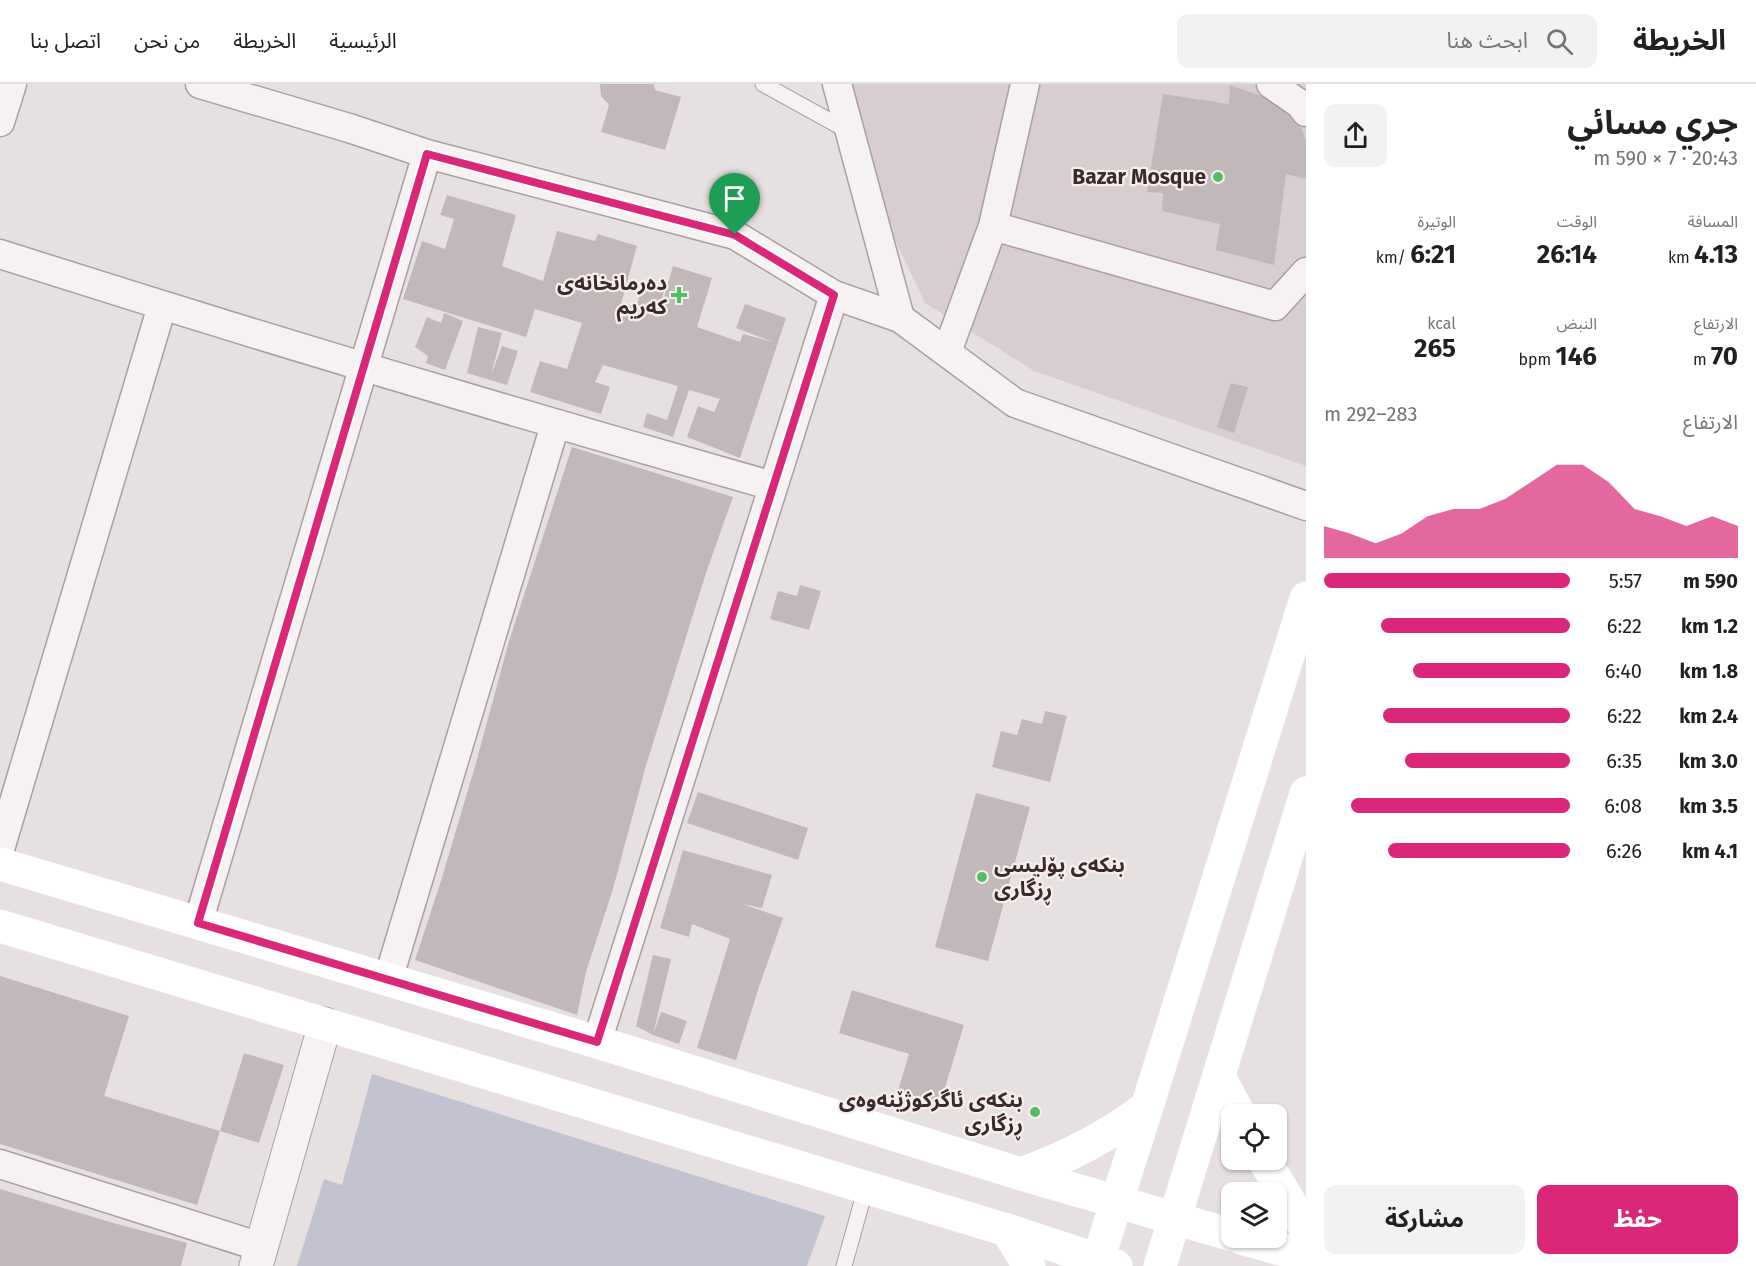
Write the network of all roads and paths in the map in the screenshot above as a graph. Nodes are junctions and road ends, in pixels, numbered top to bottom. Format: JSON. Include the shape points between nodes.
{"nodes":[{"id":1,"x":12,"y":84,"type":"edge"},
{"id":2,"x":200,"y":84,"type":"edge"},
{"id":3,"x":763,"y":84,"type":"edge"},
{"id":4,"x":837,"y":84,"type":"edge"},
{"id":5,"x":1025,"y":84,"type":"edge"},
{"id":6,"x":1270,"y":84,"type":"edge"},
{"id":7,"x":1306,"y":112,"type":"edge"},
{"id":8,"x":0,"y":122,"type":"edge"},
{"id":9,"x":850,"y":132,"type":"junction"},
{"id":10,"x":427,"y":154,"type":"junction"},
{"id":11,"x":993,"y":226,"type":"junction"},
{"id":12,"x":0,"y":254,"type":"edge"},
{"id":13,"x":1306,"y":272,"type":"edge"},
{"id":14,"x":834,"y":295,"type":"junction"},
{"id":15,"x":162,"y":306,"type":"junction"},
{"id":16,"x":900,"y":318,"type":"junction"},
{"id":17,"x":947,"y":352,"type":"junction"},
{"id":18,"x":363,"y":366,"type":"junction"},
{"id":19,"x":555,"y":425,"type":"junction"},
{"id":20,"x":773,"y":486,"type":"junction"},
{"id":21,"x":1306,"y":506,"type":"edge"},
{"id":22,"x":1306,"y":598,"type":"edge"},
{"id":23,"x":1306,"y":793,"type":"edge"},
{"id":24,"x":0,"y":849,"type":"edge"},
{"id":25,"x":0,"y":864,"type":"edge"},
{"id":26,"x":198,"y":923,"type":"junction"},
{"id":27,"x":0,"y":926,"type":"edge"},
{"id":28,"x":388,"y":980,"type":"junction"},
{"id":29,"x":325,"y":1024,"type":"junction"},
{"id":30,"x":597,"y":1042,"type":"junction"},
{"id":31,"x":1219,"y":1076,"type":"junction"},
{"id":32,"x":1234,"y":1104,"type":"edge"},
{"id":33,"x":1147,"y":1107,"type":"junction"},
{"id":34,"x":0,"y":1164,"type":"edge"},
{"id":35,"x":1270,"y":1170,"type":"edge"},
{"id":36,"x":1021,"y":1174,"type":"junction"},
{"id":37,"x":866,"y":1187,"type":"junction"},
{"id":38,"x":1116,"y":1202,"type":"junction"},
{"id":39,"x":1174,"y":1220,"type":"junction"},
{"id":40,"x":1306,"y":1229,"type":"edge"},
{"id":41,"x":1007,"y":1230,"type":"junction"},
{"id":42,"x":1221,"y":1232,"type":"edge"},
{"id":43,"x":1277,"y":1248,"type":"edge"},
{"id":44,"x":1306,"y":1256,"type":"edge"},
{"id":45,"x":259,"y":1257,"type":"edge"},
{"id":46,"x":1103,"y":1264,"type":"edge"},
{"id":47,"x":844,"y":1266,"type":"edge"},
{"id":48,"x":1029,"y":1266,"type":"edge"},
{"id":49,"x":1160,"y":1266,"type":"edge"}],
"edges":[{"from":1,"to":8,"type":"street"},
{"from":2,"to":10,"type":"street"},
{"from":3,"to":9,"type":"lane"},
{"from":4,"to":9,"type":"street"},
{"from":5,"to":11,"type":"street"},
{"from":6,"to":7,"type":"street"},
{"from":9,"to":16,"type":"street"},
{"from":10,"to":14,"type":"street","via":[[735,235]]},
{"from":10,"to":18,"type":"street"},
{"from":11,"to":13,"type":"street","via":[[1275,306]]},
{"from":11,"to":17,"type":"street"},
{"from":12,"to":15,"type":"street"},
{"from":14,"to":16,"type":"street"},
{"from":14,"to":20,"type":"street"},
{"from":15,"to":18,"type":"street"},
{"from":15,"to":24,"type":"street"},
{"from":16,"to":17,"type":"street"},
{"from":17,"to":21,"type":"street","via":[[1015,403]]},
{"from":18,"to":19,"type":"street"},
{"from":18,"to":26,"type":"street"},
{"from":19,"to":20,"type":"street"},
{"from":19,"to":28,"type":"street"},
{"from":20,"to":30,"type":"street"},
{"from":22,"to":33,"type":"main road"},
{"from":23,"to":31,"type":"main road"},
{"from":25,"to":26,"type":"main road"},
{"from":26,"to":28,"type":"main road"},
{"from":27,"to":29,"type":"main road"},
{"from":28,"to":30,"type":"main road"},
{"from":29,"to":37,"type":"main road"},
{"from":29,"to":45,"type":"street"},
{"from":30,"to":36,"type":"main road"},
{"from":31,"to":32,"type":"main road"},
{"from":31,"to":39,"type":"main road"},
{"from":33,"to":36,"type":"main road","via":[[1087,1147]]},
{"from":33,"to":38,"type":"main road"},
{"from":34,"to":45,"type":"street"},
{"from":35,"to":40,"type":"main road"},
{"from":36,"to":38,"type":"main road"},
{"from":37,"to":41,"type":"main road"},
{"from":37,"to":47,"type":"lane"},
{"from":38,"to":39,"type":"main road"},
{"from":38,"to":46,"type":"main road"},
{"from":39,"to":42,"type":"main road"},
{"from":39,"to":49,"type":"main road"},
{"from":41,"to":46,"type":"main road"},
{"from":41,"to":48,"type":"main road"},
{"from":43,"to":44,"type":"main road"}]}
